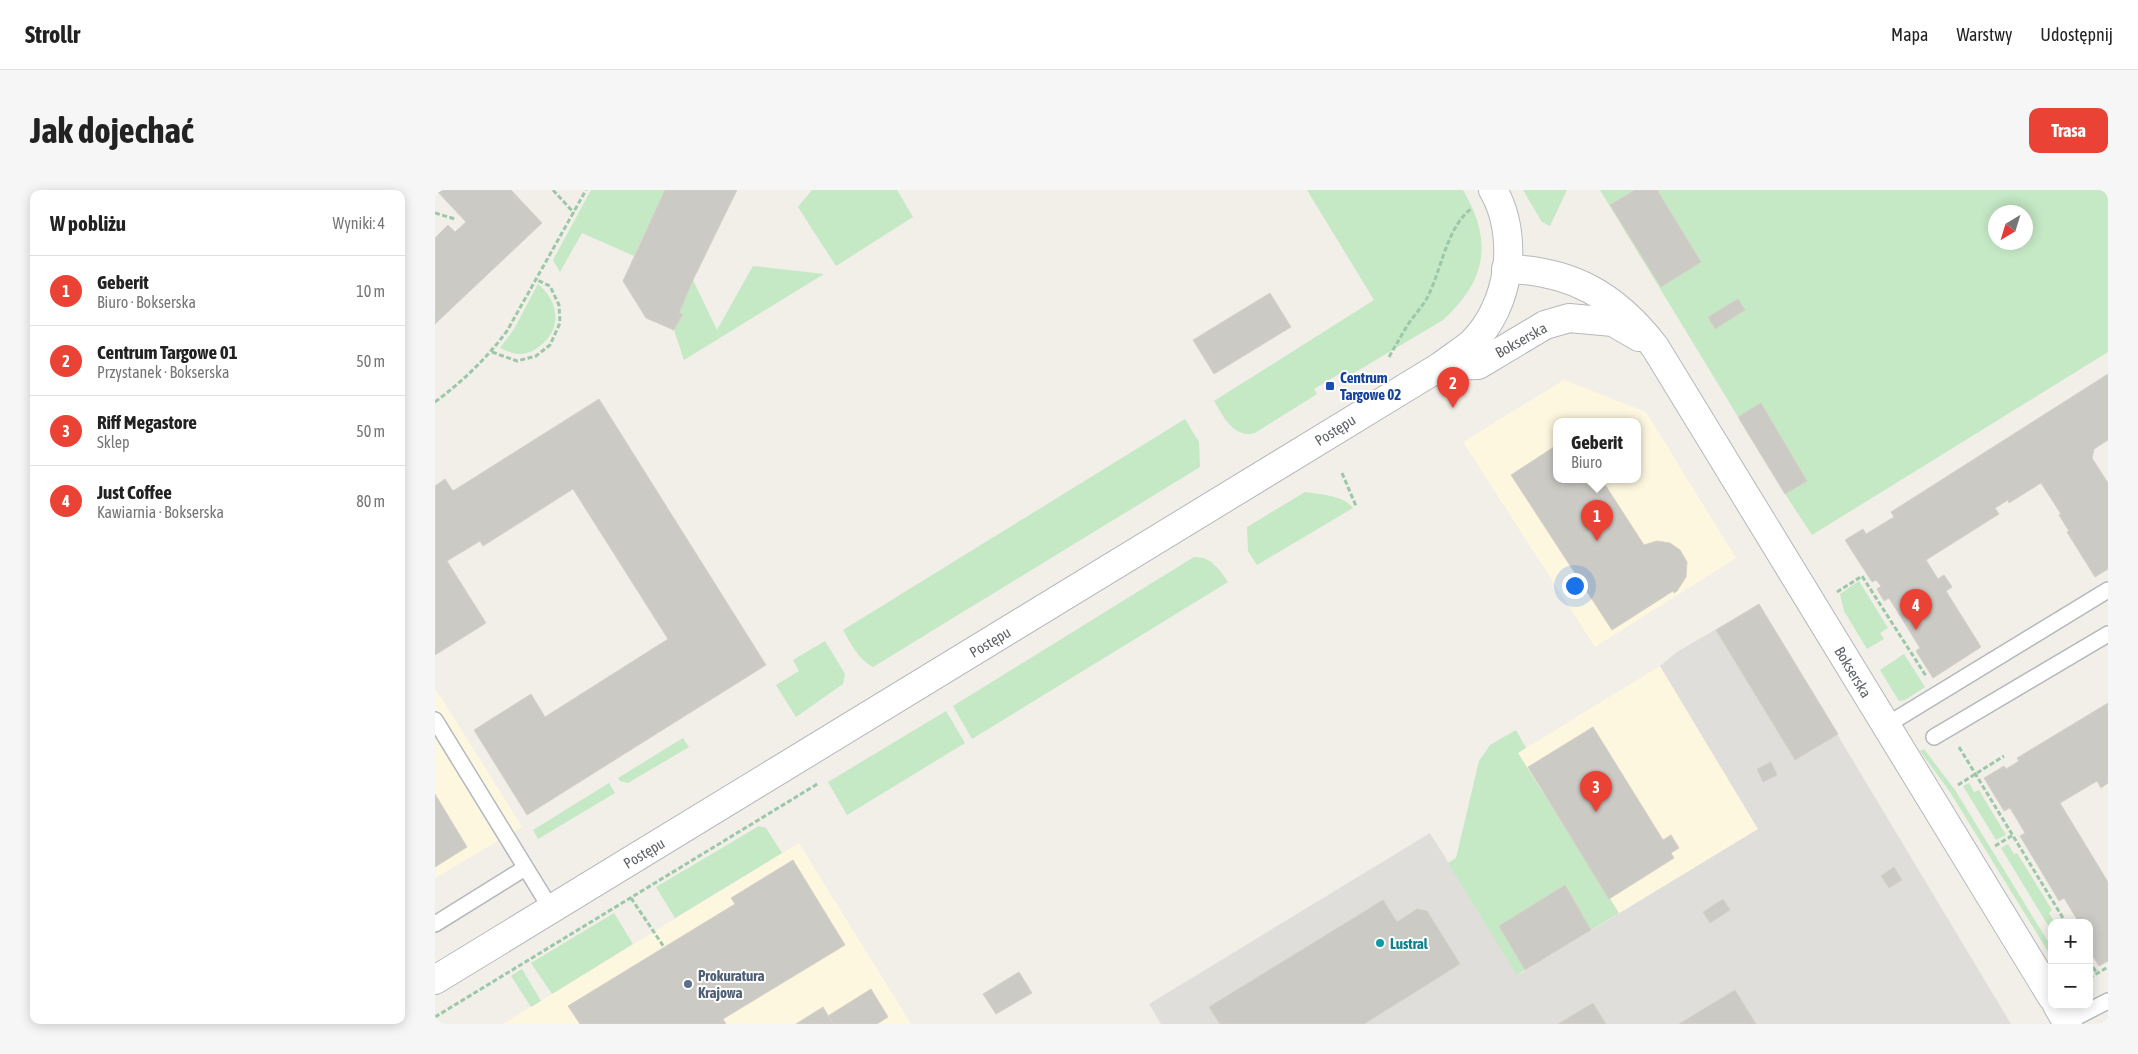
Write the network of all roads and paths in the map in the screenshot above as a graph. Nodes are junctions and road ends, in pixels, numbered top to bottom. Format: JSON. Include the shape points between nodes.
{"nodes":[{"id":1,"x":553,"y":190,"type":"edge"},
{"id":2,"x":586,"y":190,"type":"edge"},
{"id":3,"x":1485,"y":197,"type":"edge"},
{"id":4,"x":435,"y":213,"type":"edge"},
{"id":5,"x":574,"y":213,"type":"junction"},
{"id":6,"x":455,"y":218,"type":"dead end"},
{"id":7,"x":1506,"y":270,"type":"junction"},
{"id":8,"x":535,"y":279,"type":"junction"},
{"id":9,"x":1655,"y":347,"type":"junction"},
{"id":10,"x":492,"y":352,"type":"junction"},
{"id":11,"x":1389,"y":356,"type":"dead end"},
{"id":12,"x":1441,"y":366,"type":"junction"},
{"id":13,"x":435,"y":402,"type":"edge"},
{"id":14,"x":1342,"y":473,"type":"dead end"},
{"id":15,"x":1356,"y":506,"type":"dead end"},
{"id":16,"x":2108,"y":590,"type":"edge"},
{"id":17,"x":1831,"y":596,"type":"dead end"},
{"id":18,"x":2108,"y":634,"type":"edge"},
{"id":19,"x":1937,"y":694,"type":"junction"},
{"id":20,"x":435,"y":720,"type":"edge"},
{"id":21,"x":1885,"y":726,"type":"junction"},
{"id":22,"x":1934,"y":737,"type":"dead end"},
{"id":23,"x":1957,"y":744,"type":"dead end"},
{"id":24,"x":2004,"y":756,"type":"dead end"},
{"id":25,"x":1975,"y":774,"type":"junction"},
{"id":26,"x":819,"y":784,"type":"dead end"},
{"id":27,"x":1958,"y":785,"type":"dead end"},
{"id":28,"x":2013,"y":835,"type":"junction"},
{"id":29,"x":1995,"y":846,"type":"dead end"},
{"id":30,"x":525,"y":868,"type":"junction"},
{"id":31,"x":631,"y":898,"type":"junction"},
{"id":32,"x":551,"y":910,"type":"junction"},
{"id":33,"x":2063,"y":919,"type":"edge"},
{"id":34,"x":435,"y":924,"type":"edge"},
{"id":35,"x":665,"y":947,"type":"dead end"},
{"id":36,"x":2091,"y":964,"type":"edge"},
{"id":37,"x":2108,"y":967,"type":"edge"},
{"id":38,"x":2097,"y":973,"type":"junction"},
{"id":39,"x":2093,"y":976,"type":"edge"},
{"id":40,"x":435,"y":980,"type":"edge"},
{"id":41,"x":2048,"y":991,"type":"edge"},
{"id":42,"x":2108,"y":1001,"type":"edge"},
{"id":43,"x":435,"y":1017,"type":"edge"},
{"id":44,"x":2064,"y":1017,"type":"edge"}],
"edges":[{"from":1,"to":5,"type":"path"},
{"from":2,"to":5,"type":"path"},
{"from":3,"to":7,"type":"street","via":[[1504,216],[1509,241]]},
{"from":3,"to":11,"type":"path","via":[[1464,214],[1444,252],[1429,293]]},
{"from":4,"to":6,"type":"path"},
{"from":5,"to":8,"type":"path"},
{"from":7,"to":9,"type":"street","name":"Bokserska","via":[[1529,270],[1559,276],[1589,288],[1614,303],[1638,324]]},
{"from":7,"to":12,"type":"street","name":"Postępu","via":[[1501,298],[1489,322],[1472,343]]},
{"from":8,"to":10,"type":"path"},
{"from":8,"to":10,"type":"path","via":[[549,286],[559,305],[560,323],[550,345],[536,356],[517,361]]},
{"from":9,"to":12,"type":"street","name":"Bokserska","via":[[1613,322],[1569,318],[1545,324],[1478,365]]},
{"from":9,"to":21,"type":"street","name":"Bokserska"},
{"from":10,"to":13,"type":"path","via":[[470,375]]},
{"from":12,"to":32,"type":"street","name":"Postępu"},
{"from":14,"to":15,"type":"path"},
{"from":16,"to":19,"type":"lane"},
{"from":17,"to":19,"type":"path","via":[[1862,576]]},
{"from":18,"to":22,"type":"lane"},
{"from":19,"to":21,"type":"lane"},
{"from":20,"to":30,"type":"lane"},
{"from":21,"to":41,"type":"street","name":"Bokserska"},
{"from":23,"to":25,"type":"path"},
{"from":24,"to":25,"type":"path"},
{"from":25,"to":27,"type":"path"},
{"from":25,"to":28,"type":"path"},
{"from":26,"to":31,"type":"path"},
{"from":28,"to":29,"type":"path"},
{"from":28,"to":33,"type":"path"},
{"from":30,"to":32,"type":"lane"},
{"from":30,"to":34,"type":"lane"},
{"from":31,"to":35,"type":"path"},
{"from":31,"to":43,"type":"path"},
{"from":32,"to":40,"type":"street","name":"Postępu"},
{"from":36,"to":38,"type":"path"},
{"from":37,"to":38,"type":"path"},
{"from":38,"to":39,"type":"path"},
{"from":42,"to":44,"type":"lane"}]}
